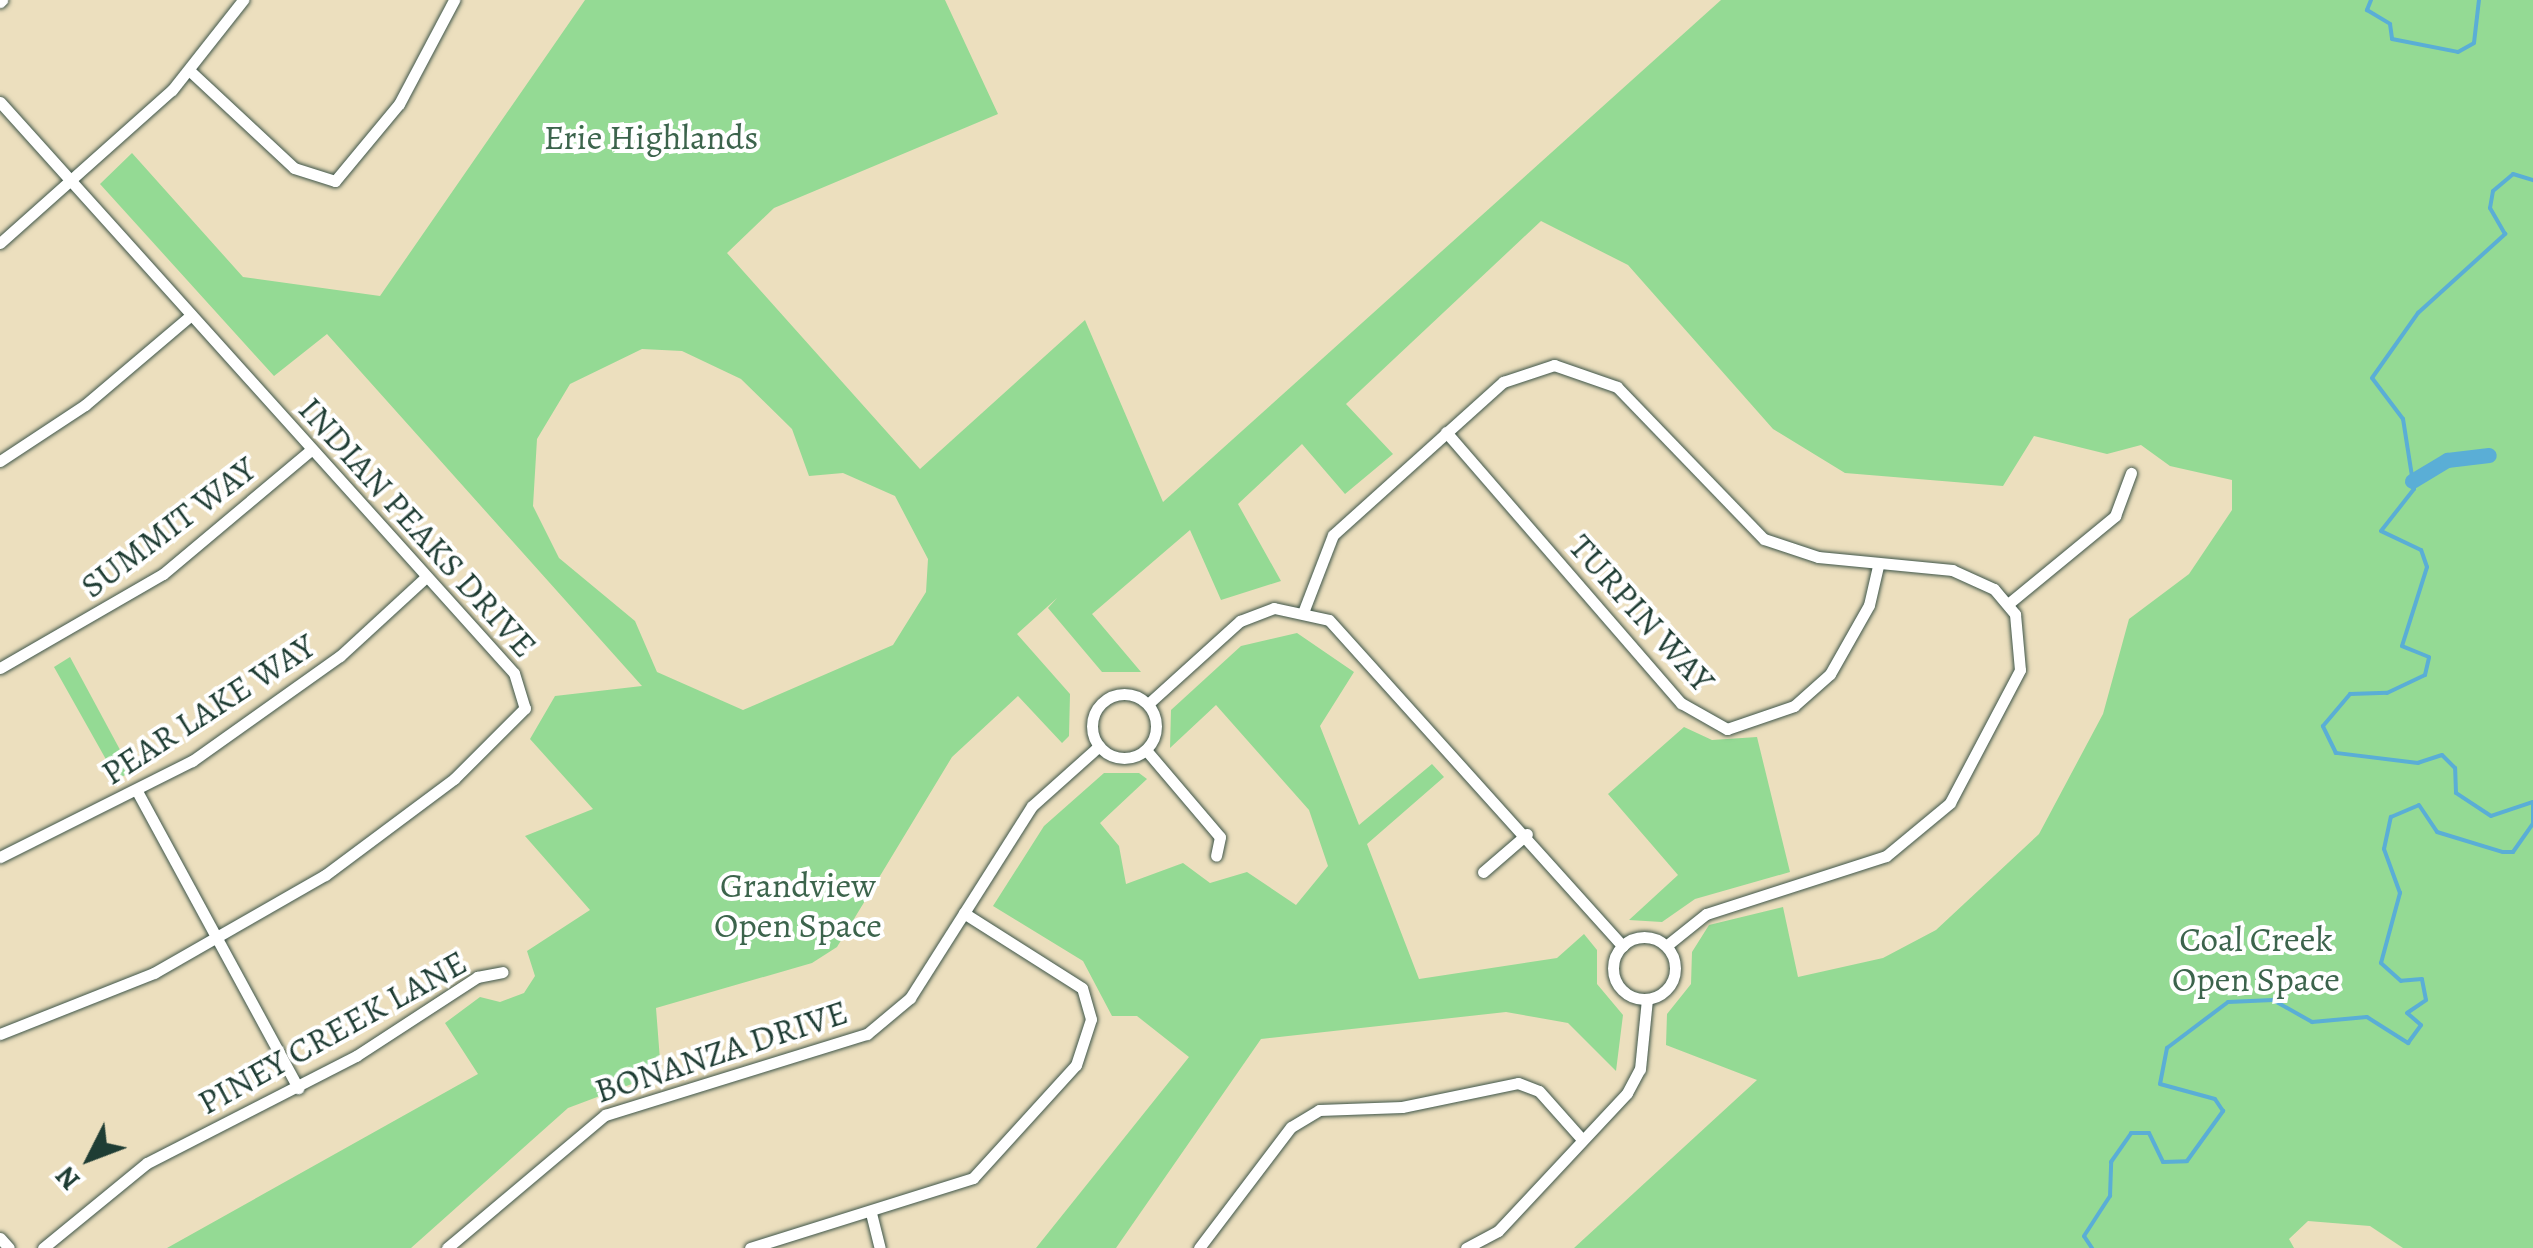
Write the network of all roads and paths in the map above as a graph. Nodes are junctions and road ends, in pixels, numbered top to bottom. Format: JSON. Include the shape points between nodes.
{"nodes":[{"id":1,"x":242,"y":0,"type":"edge"},
{"id":2,"x":454,"y":0,"type":"edge"},
{"id":3,"x":190,"y":72,"type":"junction"},
{"id":4,"x":0,"y":102,"type":"edge"},
{"id":5,"x":71,"y":181,"type":"junction"},
{"id":6,"x":0,"y":243,"type":"edge"},
{"id":7,"x":192,"y":315,"type":"junction"},
{"id":8,"x":1446,"y":432,"type":"junction"},
{"id":9,"x":311,"y":450,"type":"junction"},
{"id":10,"x":0,"y":462,"type":"edge"},
{"id":11,"x":2131,"y":473,"type":"dead end"},
{"id":12,"x":1878,"y":566,"type":"junction"},
{"id":13,"x":426,"y":577,"type":"junction"},
{"id":14,"x":2008,"y":604,"type":"junction"},
{"id":15,"x":1304,"y":610,"type":"junction"},
{"id":16,"x":0,"y":668,"type":"edge"},
{"id":17,"x":1148,"y":704,"type":"junction"},
{"id":18,"x":1100,"y":746,"type":"junction"},
{"id":19,"x":1146,"y":750,"type":"junction"},
{"id":20,"x":138,"y":792,"type":"junction"},
{"id":21,"x":1524,"y":831,"type":"junction"},
{"id":22,"x":1216,"y":856,"type":"dead end"},
{"id":23,"x":0,"y":858,"type":"edge"},
{"id":24,"x":1483,"y":872,"type":"dead end"},
{"id":25,"x":964,"y":912,"type":"junction"},
{"id":26,"x":215,"y":940,"type":"junction"},
{"id":27,"x":1623,"y":946,"type":"junction"},
{"id":28,"x":1666,"y":946,"type":"junction"},
{"id":29,"x":503,"y":972,"type":"dead end"},
{"id":30,"x":1647,"y":999,"type":"junction"},
{"id":31,"x":0,"y":1034,"type":"edge"},
{"id":32,"x":298,"y":1088,"type":"junction"},
{"id":33,"x":1580,"y":1137,"type":"junction"},
{"id":34,"x":870,"y":1214,"type":"junction"},
{"id":35,"x":0,"y":1238,"type":"edge"},
{"id":36,"x":10,"y":1248,"type":"edge"},
{"id":37,"x":43,"y":1248,"type":"edge"},
{"id":38,"x":446,"y":1248,"type":"edge"},
{"id":39,"x":750,"y":1248,"type":"edge"},
{"id":40,"x":880,"y":1248,"type":"edge"},
{"id":41,"x":1199,"y":1248,"type":"edge"},
{"id":42,"x":1466,"y":1248,"type":"edge"}],
"edges":[{"from":1,"to":3,"type":"street"},
{"from":2,"to":3,"type":"street","via":[[399,104],[334,181],[294,168]]},
{"from":3,"to":5,"type":"street"},
{"from":4,"to":5,"type":"street","name":"INDIAN PEAKS DRIVE"},
{"from":5,"to":6,"type":"street"},
{"from":5,"to":7,"type":"street","name":"INDIAN PEAKS DRIVE"},
{"from":7,"to":9,"type":"street","name":"INDIAN PEAKS DRIVE"},
{"from":7,"to":10,"type":"street","via":[[85,406]]},
{"from":8,"to":12,"type":"street","via":[[1516,376],[1577,368],[1617,387],[1764,539]]},
{"from":8,"to":12,"type":"street","name":"TURPIN WAY","via":[[1682,703],[1726,729],[1794,706],[1830,674],[1869,605]]},
{"from":8,"to":15,"type":"street","via":[[1333,535]]},
{"from":9,"to":13,"type":"street","name":"INDIAN PEAKS DRIVE"},
{"from":9,"to":16,"type":"street","name":"SUMMIT WAY","via":[[162,574]]},
{"from":11,"to":14,"type":"street","via":[[2115,516]]},
{"from":12,"to":14,"type":"street","via":[[1952,570]]},
{"from":13,"to":20,"type":"street","name":"PEAR LAKE WAY","via":[[300,687]]},
{"from":13,"to":26,"type":"street","name":"INDIAN PEAKS DRIVE","via":[[514,672],[525,708],[388,832]]},
{"from":14,"to":28,"type":"street","via":[[2021,645],[2014,690],[1950,803],[1886,856],[1706,914]]},
{"from":15,"to":17,"type":"street","via":[[1274,608],[1240,621]]},
{"from":15,"to":21,"type":"street","via":[[1354,638]]},
{"from":17,"to":18,"type":"street","via":[[1127,694],[1104,700],[1092,728]]},
{"from":17,"to":19,"type":"street","via":[[1156,722]]},
{"from":18,"to":19,"type":"street","via":[[1122,758]]},
{"from":18,"to":25,"type":"street","name":"BONANZA DRIVE","via":[[1032,806]]},
{"from":19,"to":22,"type":"street","via":[[1220,837]]},
{"from":20,"to":23,"type":"street","name":"PEAR LAKE WAY"},
{"from":20,"to":26,"type":"street"},
{"from":21,"to":24,"type":"street"},
{"from":21,"to":27,"type":"street"},
{"from":25,"to":34,"type":"street","via":[[1064,970],[1088,1001],[1089,1037],[998,1159],[950,1189]]},
{"from":25,"to":38,"type":"street","name":"BONANZA DRIVE","via":[[910,998],[867,1034],[605,1115]]},
{"from":26,"to":31,"type":"street","name":"INDIAN PEAKS DRIVE"},
{"from":26,"to":32,"type":"street"},
{"from":27,"to":28,"type":"street","via":[[1640,938]]},
{"from":27,"to":30,"type":"street","via":[[1614,965],[1619,986]]},
{"from":28,"to":30,"type":"street","via":[[1671,984]]},
{"from":29,"to":32,"type":"street","name":"PINEY CREEK LANE","via":[[477,976]]},
{"from":30,"to":33,"type":"street","via":[[1640,1069]]},
{"from":32,"to":37,"type":"street","name":"PINEY CREEK LANE","via":[[147,1163]]},
{"from":33,"to":41,"type":"street","via":[[1539,1091],[1518,1083],[1402,1107],[1319,1110],[1291,1127]]},
{"from":33,"to":42,"type":"street","via":[[1498,1231]]},
{"from":34,"to":39,"type":"street"},
{"from":34,"to":40,"type":"street"},
{"from":35,"to":36,"type":"street"}]}
